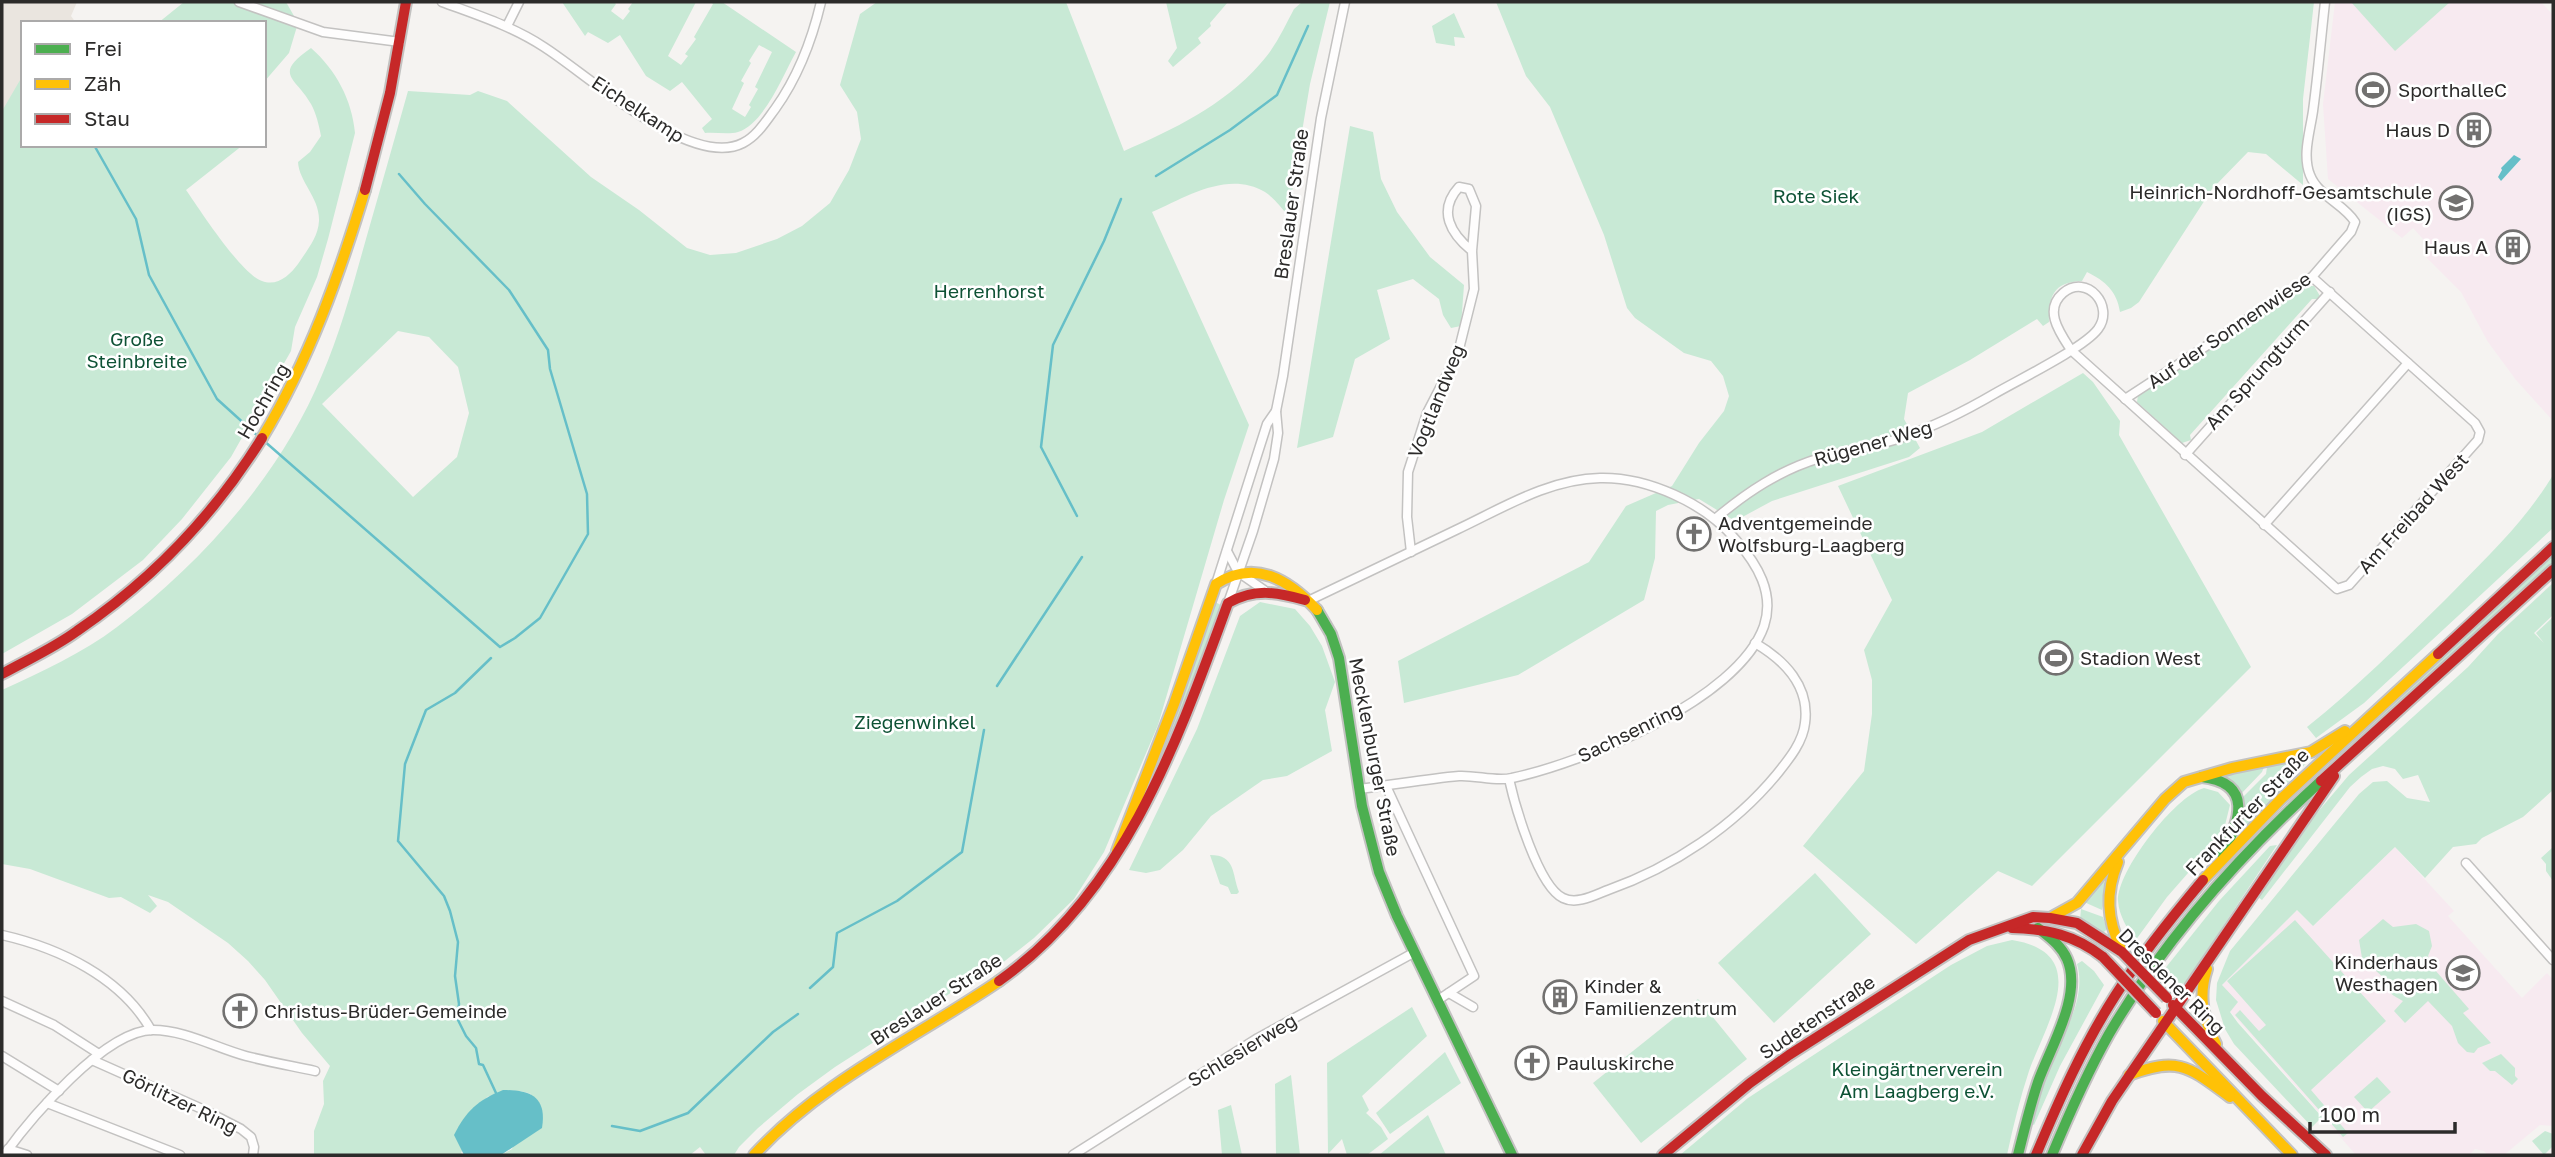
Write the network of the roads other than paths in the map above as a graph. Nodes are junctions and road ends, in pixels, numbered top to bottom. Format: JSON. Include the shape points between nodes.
{"nodes":[{"id":1,"x":239,"y":2,"type":"edge"},
{"id":2,"x":406,"y":2,"type":"edge"},
{"id":3,"x":442,"y":2,"type":"edge"},
{"id":4,"x":519,"y":2,"type":"edge"},
{"id":5,"x":821,"y":2,"type":"edge"},
{"id":6,"x":1345,"y":2,"type":"edge"},
{"id":7,"x":2325,"y":2,"type":"edge"},
{"id":8,"x":507,"y":26,"type":"junction"},
{"id":9,"x":400,"y":42,"type":"junction"},
{"id":10,"x":1472,"y":251,"type":"junction"},
{"id":11,"x":2312,"y":277,"type":"junction"},
{"id":12,"x":2330,"y":292,"type":"junction"},
{"id":13,"x":2071,"y":349,"type":"junction"},
{"id":14,"x":2408,"y":363,"type":"junction"},
{"id":15,"x":2125,"y":399,"type":"junction"},
{"id":16,"x":1276,"y":411,"type":"junction"},
{"id":17,"x":2185,"y":455,"type":"junction"},
{"id":18,"x":1715,"y":519,"type":"junction"},
{"id":19,"x":2264,"y":525,"type":"junction"},
{"id":20,"x":2553,"y":547,"type":"edge"},
{"id":21,"x":1227,"y":551,"type":"junction"},
{"id":22,"x":1411,"y":552,"type":"junction"},
{"id":23,"x":2553,"y":570,"type":"edge"},
{"id":24,"x":1238,"y":572,"type":"junction"},
{"id":25,"x":1216,"y":584,"type":"junction"},
{"id":26,"x":1264,"y":590,"type":"junction"},
{"id":27,"x":1308,"y":601,"type":"junction"},
{"id":28,"x":1228,"y":603,"type":"junction"},
{"id":29,"x":1755,"y":643,"type":"junction"},
{"id":30,"x":2,"y":674,"type":"edge"},
{"id":31,"x":2371,"y":715,"type":"junction"},
{"id":32,"x":2352,"y":753,"type":"junction"},
{"id":33,"x":2196,"y":777,"type":"junction"},
{"id":34,"x":1508,"y":779,"type":"junction"},
{"id":35,"x":1386,"y":786,"type":"junction"},
{"id":36,"x":1359,"y":789,"type":"junction"},
{"id":37,"x":2123,"y":850,"type":"junction"},
{"id":38,"x":1117,"y":851,"type":"junction"},
{"id":39,"x":2466,"y":863,"type":"dead end"},
{"id":40,"x":2214,"y":868,"type":"junction"},
{"id":41,"x":2077,"y":903,"type":"junction"},
{"id":42,"x":2050,"y":918,"type":"junction"},
{"id":43,"x":2077,"y":923,"type":"junction"},
{"id":44,"x":2003,"y":928,"type":"junction"},
{"id":45,"x":2038,"y":928,"type":"junction"},
{"id":46,"x":2,"y":934,"type":"edge"},
{"id":47,"x":2080,"y":940,"type":"junction"},
{"id":48,"x":2114,"y":941,"type":"junction"},
{"id":49,"x":1415,"y":952,"type":"junction"},
{"id":50,"x":2212,"y":954,"type":"junction"},
{"id":51,"x":2553,"y":960,"type":"edge"},
{"id":52,"x":1449,"y":993,"type":"junction"},
{"id":53,"x":1438,"y":1000,"type":"junction"},
{"id":54,"x":2,"y":1001,"type":"edge"},
{"id":55,"x":1473,"y":1007,"type":"dead end"},
{"id":56,"x":2176,"y":1008,"type":"junction"},
{"id":57,"x":2166,"y":1024,"type":"junction"},
{"id":58,"x":151,"y":1030,"type":"junction"},
{"id":59,"x":2221,"y":1055,"type":"junction"},
{"id":60,"x":2,"y":1056,"type":"edge"},
{"id":61,"x":95,"y":1057,"type":"junction"},
{"id":62,"x":315,"y":1071,"type":"dead end"},
{"id":63,"x":2129,"y":1075,"type":"junction"},
{"id":64,"x":59,"y":1091,"type":"junction"},
{"id":65,"x":47,"y":1103,"type":"junction"},
{"id":66,"x":2248,"y":1110,"type":"junction"},
{"id":67,"x":6,"y":1152,"type":"edge"},
{"id":68,"x":27,"y":1155,"type":"edge"},
{"id":69,"x":180,"y":1155,"type":"edge"},
{"id":70,"x":253,"y":1155,"type":"edge"},
{"id":71,"x":754,"y":1155,"type":"edge"},
{"id":72,"x":1073,"y":1155,"type":"edge"},
{"id":73,"x":1513,"y":1155,"type":"edge"},
{"id":74,"x":1663,"y":1155,"type":"edge"},
{"id":75,"x":2018,"y":1155,"type":"edge"},
{"id":76,"x":2036,"y":1155,"type":"edge"},
{"id":77,"x":2052,"y":1155,"type":"edge"},
{"id":78,"x":2082,"y":1155,"type":"edge"},
{"id":79,"x":2292,"y":1155,"type":"edge"},
{"id":80,"x":2326,"y":1155,"type":"edge"}],
"edges":[{"from":1,"to":9,"type":"street","via":[[323,32]]},
{"from":2,"to":9,"type":"street","name":"Hochring"},
{"from":3,"to":8,"type":"street","name":"Eichelkamp"},
{"from":4,"to":8,"type":"street"},
{"from":5,"to":8,"type":"street","name":"Eichelkamp","via":[[805,53],[782,99],[752,137],[721,149],[670,133]]},
{"from":6,"to":16,"type":"street","name":"Breslauer Straße","via":[[1321,118]]},
{"from":7,"to":11,"type":"street","name":"Auf der Sonnenwiese","via":[[2306,151],[2309,174],[2355,222]]},
{"from":9,"to":30,"type":"street","name":"Hochring","via":[[387,112],[349,248],[307,359],[270,427],[218,504],[125,597],[88,626]]},
{"from":10,"to":10,"type":"street","name":"Vogtlandweg","via":[[1476,206],[1469,189],[1459,187],[1447,217],[1452,231]]},
{"from":10,"to":22,"type":"street","name":"Vogtlandweg","via":[[1474,289],[1458,353],[1427,413],[1408,472]]},
{"from":11,"to":12,"type":"street","name":"Am Freibad West"},
{"from":11,"to":15,"type":"street","name":"Auf der Sonnenwiese"},
{"from":12,"to":14,"type":"street","name":"Am Freibad West"},
{"from":12,"to":17,"type":"street","name":"Am Sprungturm"},
{"from":13,"to":13,"type":"street","name":"Rügener Weg","via":[[2103,321],[2100,299],[2080,286],[2068,289],[2055,303],[2056,327]]},
{"from":13,"to":15,"type":"street","name":"Am Freibad West"},
{"from":13,"to":18,"type":"street","name":"Rügener Weg","via":[[1937,424],[1901,438],[1821,457],[1774,476]]},
{"from":14,"to":19,"type":"street"},
{"from":14,"to":19,"type":"street","name":"Am Freibad West","via":[[2475,423],[2478,440],[2341,589]]},
{"from":15,"to":17,"type":"street","name":"Am Freibad West"},
{"from":16,"to":21,"type":"street","name":"Breslauer Straße","via":[[1267,424]]},
{"from":16,"to":24,"type":"street","name":"Breslauer Straße","via":[[1274,458]]},
{"from":17,"to":19,"type":"street","name":"Am Freibad West"},
{"from":18,"to":22,"type":"street","name":"Sachsenring","via":[[1661,490],[1600,478],[1542,491]]},
{"from":18,"to":29,"type":"street","name":"Sachsenring","via":[[1749,555],[1765,587],[1764,626]]},
{"from":20,"to":31,"type":"street","name":"Frankfurter Straße"},
{"from":21,"to":24,"type":"street"},
{"from":21,"to":25,"type":"street","name":"Breslauer Straße"},
{"from":22,"to":27,"type":"street","name":"Sachsenring"},
{"from":23,"to":32,"type":"street","name":"Frankfurter Straße"},
{"from":24,"to":25,"type":"street"},
{"from":24,"to":26,"type":"street"},
{"from":24,"to":27,"type":"street","name":"Mecklenburger Straße","via":[[1283,580]]},
{"from":24,"to":28,"type":"street","name":"Breslauer Straße"},
{"from":25,"to":38,"type":"street","name":"Breslauer Straße"},
{"from":26,"to":27,"type":"street"},
{"from":26,"to":28,"type":"street"},
{"from":27,"to":36,"type":"street","name":"Mecklenburger Straße","via":[[1325,622],[1340,662]]},
{"from":28,"to":38,"type":"street","name":"Breslauer Straße","via":[[1175,741],[1130,834]]},
{"from":29,"to":34,"type":"street","name":"Sachsenring","via":[[1702,695],[1663,719],[1558,766]]},
{"from":29,"to":34,"type":"street","via":[[1785,665],[1800,686],[1805,709],[1802,737],[1763,791],[1731,821],[1654,872],[1586,899],[1560,897],[1547,884],[1528,841]]},
{"from":31,"to":33,"type":"street","via":[[2295,757]]},
{"from":31,"to":40,"type":"street","name":"Frankfurter Straße"},
{"from":32,"to":50,"type":"street"},
{"from":32,"to":77,"type":"street","name":"Frankfurter Straße","via":[[2252,851],[2171,944],[2100,1052]]},
{"from":33,"to":37,"type":"street","via":[[2171,793]]},
{"from":33,"to":40,"type":"street","via":[[2222,782],[2240,807],[2237,826]]},
{"from":34,"to":35,"type":"street","name":"Sachsenring","via":[[1461,776]]},
{"from":35,"to":36,"type":"street","name":"Sachsenring"},
{"from":35,"to":52,"type":"street","name":"Mecklenburger Straße","via":[[1474,976]]},
{"from":36,"to":49,"type":"street","name":"Mecklenburger Straße","via":[[1374,858]]},
{"from":37,"to":41,"type":"street"},
{"from":37,"to":48,"type":"street","name":"Dresdener Ring","via":[[2108,892]]},
{"from":38,"to":71,"type":"street","name":"Breslauer Straße","via":[[1095,888],[1047,944],[984,991],[806,1104]]},
{"from":39,"to":51,"type":"street"},
{"from":40,"to":76,"type":"street","name":"Frankfurter Straße","via":[[2116,995],[2059,1099]]},
{"from":41,"to":42,"type":"street"},
{"from":41,"to":43,"type":"street"},
{"from":42,"to":43,"type":"street","name":"Dresdener Ring"},
{"from":42,"to":44,"type":"street","name":"Dresdener Ring","via":[[2033,918]]},
{"from":43,"to":47,"type":"street"},
{"from":43,"to":48,"type":"street","name":"Dresdener Ring"},
{"from":44,"to":45,"type":"street","name":"Dresdener Ring"},
{"from":44,"to":74,"type":"street","name":"Sudetenstraße","via":[[1969,940],[1840,1021],[1750,1083]]},
{"from":45,"to":47,"type":"street","name":"Dresdener Ring"},
{"from":45,"to":75,"type":"street","via":[[2066,955],[2072,990],[2039,1078]]},
{"from":46,"to":58,"type":"street","via":[[93,971],[127,998]]},
{"from":47,"to":57,"type":"street","name":"Dresdener Ring","bridge":true,"via":[[2103,957]]},
{"from":48,"to":56,"type":"street","name":"Dresdener Ring","bridge":true},
{"from":49,"to":53,"type":"street","name":"Mecklenburger Straße"},
{"from":49,"to":72,"type":"street","name":"Schlesierweg","via":[[1258,1038]]},
{"from":50,"to":56,"type":"street"},
{"from":50,"to":59,"type":"street","via":[[2201,1006]]},
{"from":52,"to":53,"type":"street","name":"Mecklenburger Straße"},
{"from":52,"to":55,"type":"street"},
{"from":53,"to":73,"type":"street","name":"Mecklenburger Straße"},
{"from":54,"to":61,"type":"street","name":"Görlitzer Ring","via":[[54,1025]]},
{"from":56,"to":57,"type":"street"},
{"from":56,"to":59,"type":"street","name":"Dresdener Ring"},
{"from":57,"to":63,"type":"street"},
{"from":57,"to":66,"type":"street","name":"Dresdener Ring"},
{"from":58,"to":61,"type":"street","via":[[130,1036]]},
{"from":58,"to":62,"type":"street"},
{"from":59,"to":80,"type":"street","name":"Dresdener Ring"},
{"from":60,"to":64,"type":"street"},
{"from":61,"to":64,"type":"street"},
{"from":61,"to":70,"type":"street","name":"Görlitzer Ring","via":[[241,1129],[251,1137]]},
{"from":63,"to":66,"type":"street","via":[[2174,1064],[2203,1076]]},
{"from":63,"to":78,"type":"street"},
{"from":64,"to":65,"type":"street"},
{"from":65,"to":67,"type":"street"},
{"from":65,"to":69,"type":"street"},
{"from":66,"to":79,"type":"street","name":"Dresdener Ring"},
{"from":67,"to":68,"type":"street"}]}
